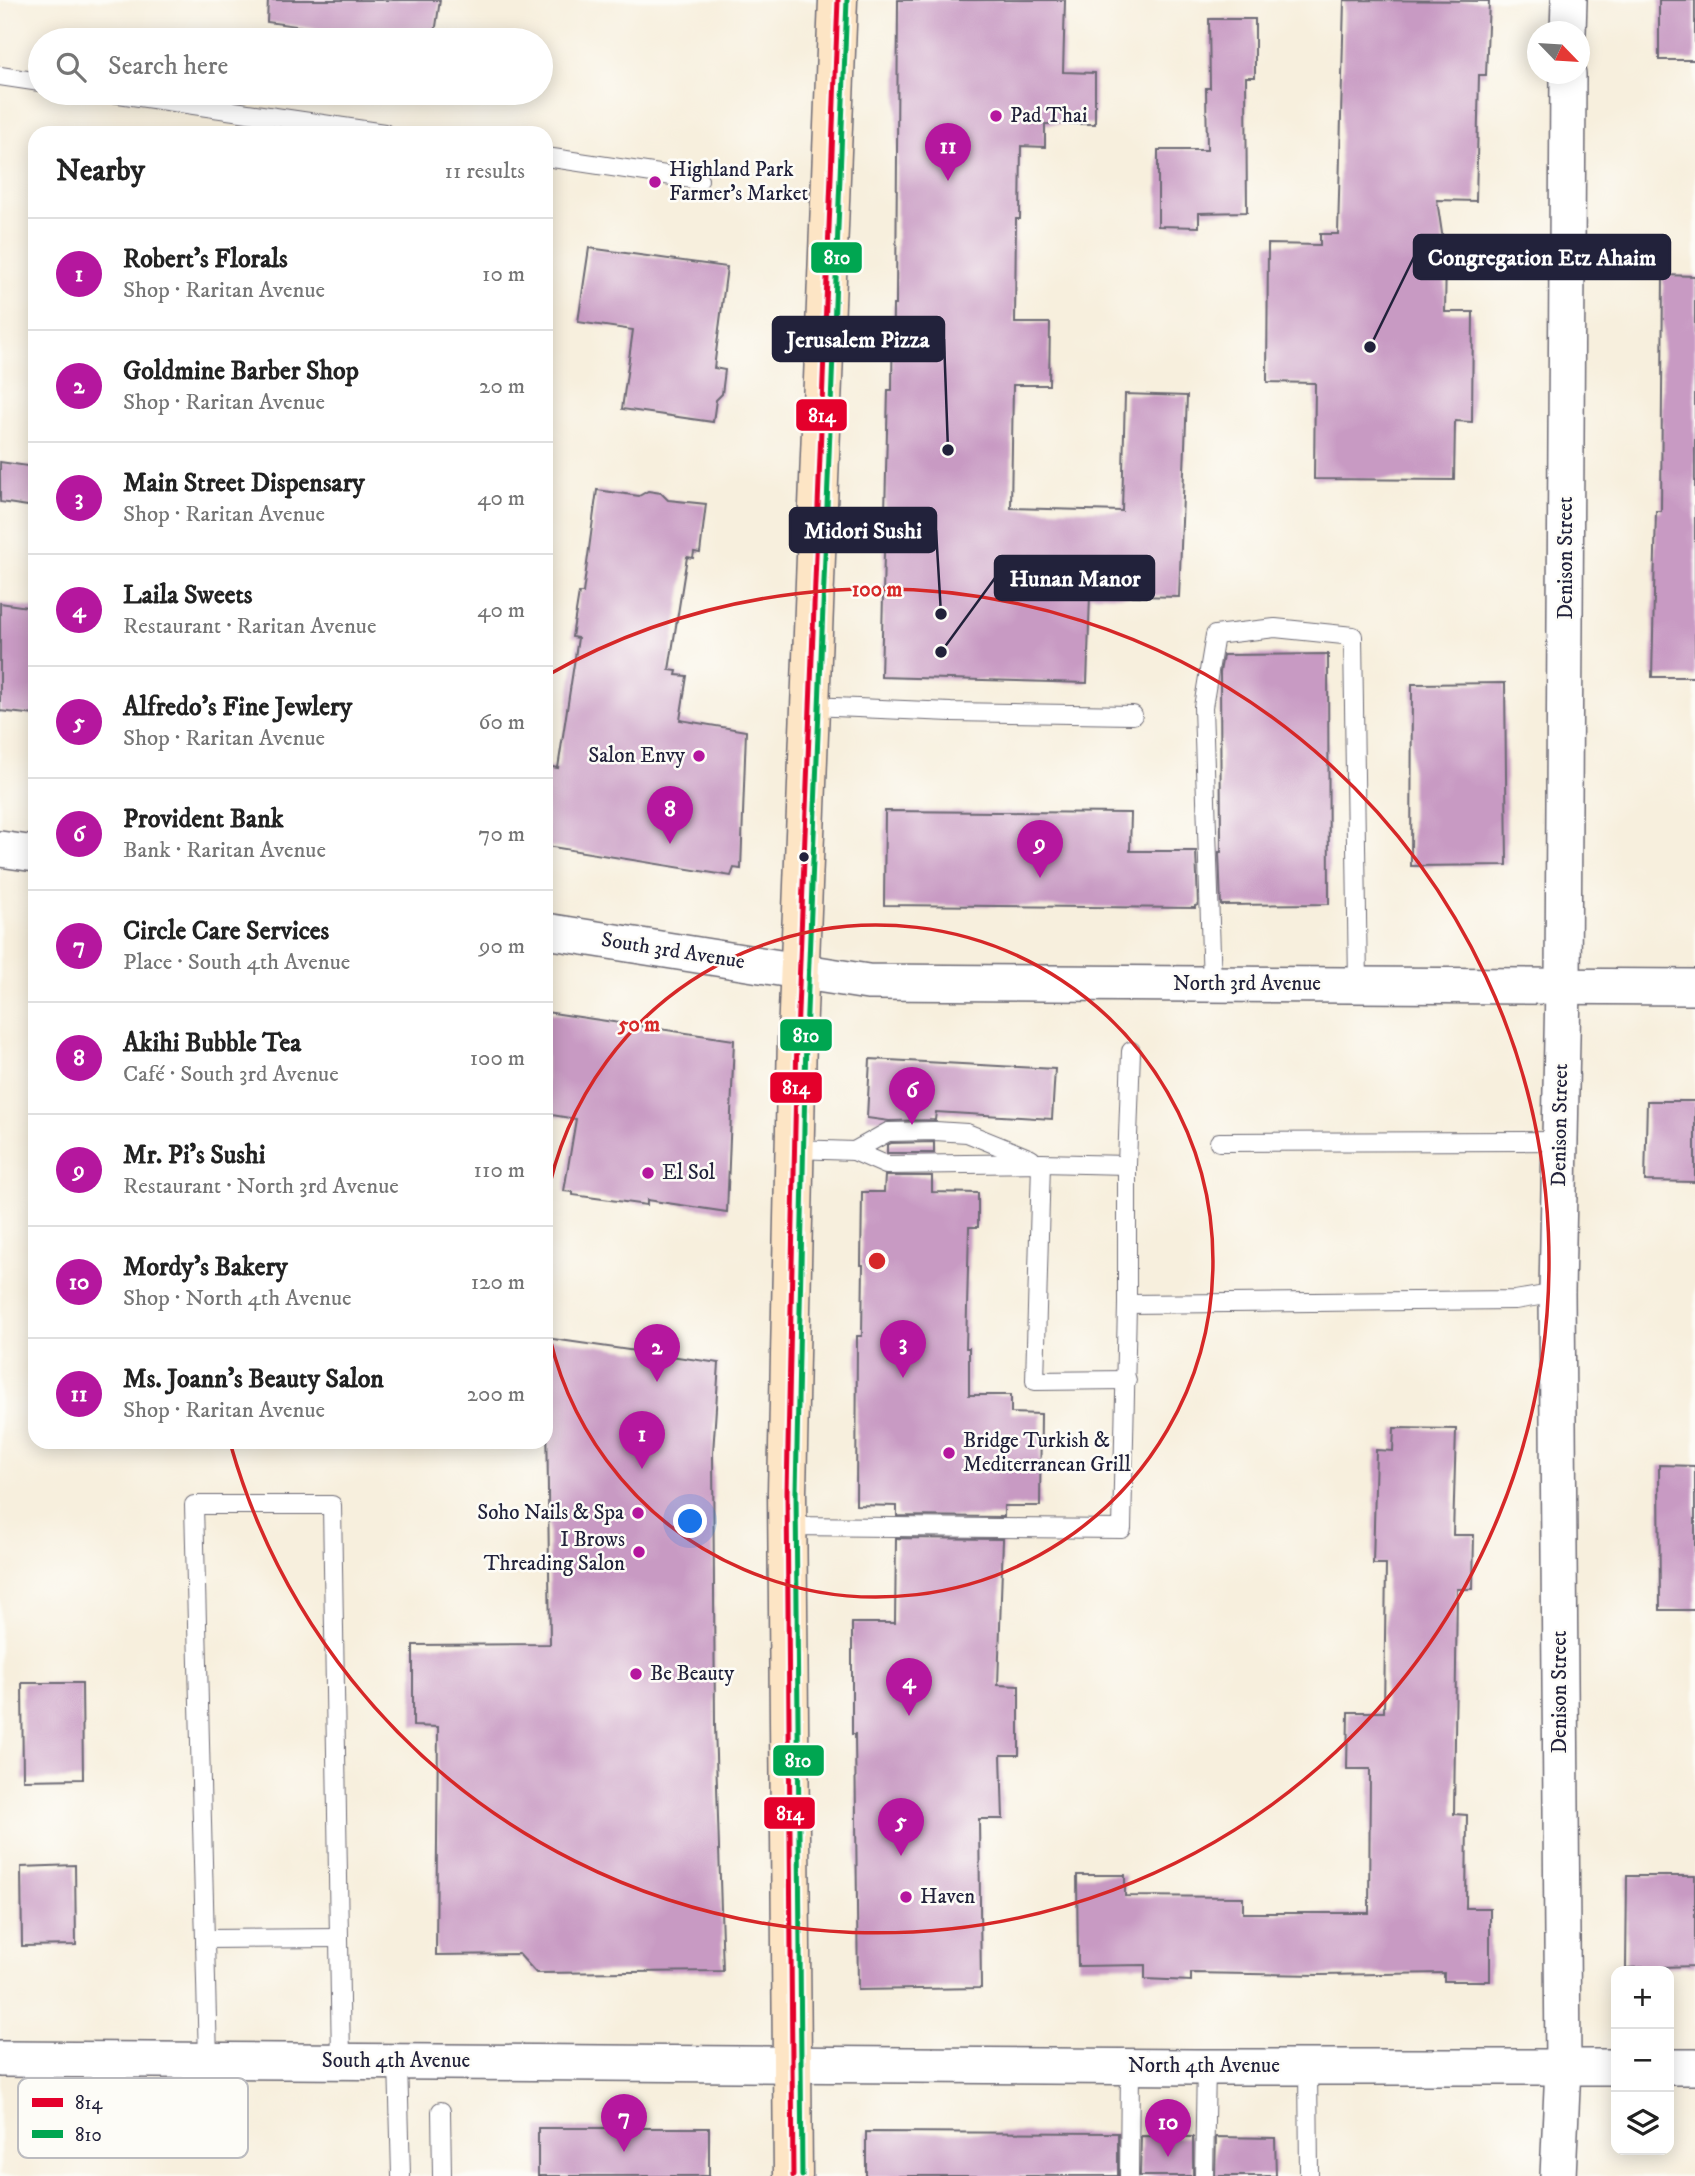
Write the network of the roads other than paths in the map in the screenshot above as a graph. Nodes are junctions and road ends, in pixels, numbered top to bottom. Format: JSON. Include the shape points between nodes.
{"nodes":[{"id":1,"x":838,"y":0,"type":"edge"},
{"id":2,"x":1569,"y":0,"type":"edge"},
{"id":3,"x":1568,"y":21,"type":"edge"},
{"id":4,"x":0,"y":76,"type":"edge"},
{"id":5,"x":28,"y":80,"type":"edge"},
{"id":6,"x":1568,"y":84,"type":"edge"},
{"id":7,"x":193,"y":105,"type":"edge"},
{"id":8,"x":336,"y":126,"type":"edge"},
{"id":9,"x":553,"y":158,"type":"edge"},
{"id":10,"x":699,"y":180,"type":"dead end"},
{"id":11,"x":811,"y":706,"type":"junction"},
{"id":12,"x":1133,"y":715,"type":"dead end"},
{"id":13,"x":0,"y":849,"type":"edge"},
{"id":14,"x":28,"y":853,"type":"edge"},
{"id":15,"x":553,"y":932,"type":"edge"},
{"id":16,"x":801,"y":970,"type":"junction"},
{"id":17,"x":1212,"y":984,"type":"junction"},
{"id":18,"x":1358,"y":985,"type":"junction"},
{"id":19,"x":1563,"y":987,"type":"junction"},
{"id":20,"x":1695,"y":987,"type":"edge"},
{"id":21,"x":1131,"y":1051,"type":"dead end"},
{"id":22,"x":1560,"y":1141,"type":"junction"},
{"id":23,"x":1219,"y":1142,"type":"dead end"},
{"id":24,"x":795,"y":1149,"type":"junction"},
{"id":25,"x":855,"y":1151,"type":"junction"},
{"id":26,"x":1041,"y":1163,"type":"junction"},
{"id":27,"x":1127,"y":1165,"type":"junction"},
{"id":28,"x":1557,"y":1293,"type":"junction"},
{"id":29,"x":1127,"y":1304,"type":"junction"},
{"id":30,"x":1127,"y":1380,"type":"junction"},
{"id":31,"x":787,"y":1526,"type":"junction"},
{"id":32,"x":338,"y":1938,"type":"junction"},
{"id":33,"x":205,"y":1939,"type":"junction"},
{"id":34,"x":0,"y":2059,"type":"edge"},
{"id":35,"x":208,"y":2060,"type":"junction"},
{"id":36,"x":341,"y":2061,"type":"junction"},
{"id":37,"x":398,"y":2061,"type":"junction"},
{"id":38,"x":791,"y":2064,"type":"junction"},
{"id":39,"x":1130,"y":2066,"type":"junction"},
{"id":40,"x":1206,"y":2066,"type":"junction"},
{"id":41,"x":1308,"y":2066,"type":"junction"},
{"id":42,"x":1563,"y":2067,"type":"junction"},
{"id":43,"x":1611,"y":2067,"type":"edge"},
{"id":44,"x":1674,"y":2067,"type":"edge"},
{"id":45,"x":1695,"y":2067,"type":"edge"},
{"id":46,"x":442,"y":2111,"type":"dead end"},
{"id":47,"x":401,"y":2176,"type":"edge"},
{"id":48,"x":442,"y":2176,"type":"edge"},
{"id":49,"x":793,"y":2176,"type":"edge"},
{"id":50,"x":1129,"y":2176,"type":"edge"},
{"id":51,"x":1204,"y":2176,"type":"edge"},
{"id":52,"x":1309,"y":2176,"type":"edge"},
{"id":53,"x":1558,"y":2176,"type":"edge"}],
"edges":[{"from":1,"to":11,"type":"main road"},
{"from":2,"to":3,"type":"street"},
{"from":4,"to":5,"type":"lane"},
{"from":6,"to":19,"type":"street","name":"Denison Street"},
{"from":7,"to":8,"type":"lane"},
{"from":9,"to":10,"type":"lane"},
{"from":11,"to":12,"type":"lane"},
{"from":11,"to":16,"type":"main road"},
{"from":13,"to":14,"type":"street"},
{"from":15,"to":16,"type":"street","name":"South 3rd Avenue"},
{"from":16,"to":17,"type":"street","name":"North 3rd Avenue","via":[[869,982]]},
{"from":16,"to":24,"type":"main road"},
{"from":17,"to":18,"type":"street","name":"North 3rd Avenue"},
{"from":17,"to":18,"type":"lane","via":[[1203,707],[1215,635],[1275,628],[1353,636]]},
{"from":18,"to":19,"type":"street","name":"North 3rd Avenue"},
{"from":19,"to":20,"type":"street","name":"North 3rd Avenue"},
{"from":19,"to":22,"type":"street","name":"Denison Street"},
{"from":21,"to":27,"type":"lane"},
{"from":22,"to":23,"type":"lane"},
{"from":22,"to":28,"type":"street","name":"Denison Street"},
{"from":24,"to":25,"type":"lane"},
{"from":24,"to":31,"type":"main road"},
{"from":25,"to":26,"type":"lane","via":[[886,1165]]},
{"from":25,"to":26,"type":"lane","via":[[888,1132],[967,1133]]},
{"from":26,"to":27,"type":"lane"},
{"from":26,"to":30,"type":"lane","via":[[1035,1381]]},
{"from":27,"to":29,"type":"lane"},
{"from":28,"to":29,"type":"lane","via":[[1515,1300]]},
{"from":28,"to":42,"type":"street","name":"Denison Street"},
{"from":29,"to":30,"type":"lane"},
{"from":30,"to":31,"type":"lane","via":[[1122,1529]]},
{"from":31,"to":38,"type":"main road"},
{"from":32,"to":33,"type":"lane"},
{"from":32,"to":33,"type":"lane","via":[[332,1505],[194,1505]]},
{"from":32,"to":36,"type":"lane"},
{"from":33,"to":35,"type":"lane"},
{"from":34,"to":35,"type":"street","name":"South 4th Avenue"},
{"from":35,"to":36,"type":"street","name":"South 4th Avenue"},
{"from":36,"to":37,"type":"street","name":"South 4th Avenue"},
{"from":37,"to":38,"type":"street","name":"South 4th Avenue"},
{"from":37,"to":47,"type":"lane"},
{"from":38,"to":39,"type":"street","name":"North 4th Avenue"},
{"from":38,"to":49,"type":"main road"},
{"from":39,"to":40,"type":"street","name":"North 4th Avenue"},
{"from":39,"to":50,"type":"lane"},
{"from":40,"to":41,"type":"street","name":"North 4th Avenue"},
{"from":40,"to":51,"type":"lane"},
{"from":41,"to":42,"type":"street","name":"North 4th Avenue"},
{"from":41,"to":52,"type":"lane"},
{"from":42,"to":43,"type":"street","name":"North 4th Avenue"},
{"from":42,"to":53,"type":"street","name":"Denison Street"},
{"from":44,"to":45,"type":"street"},
{"from":46,"to":48,"type":"lane"}]}
